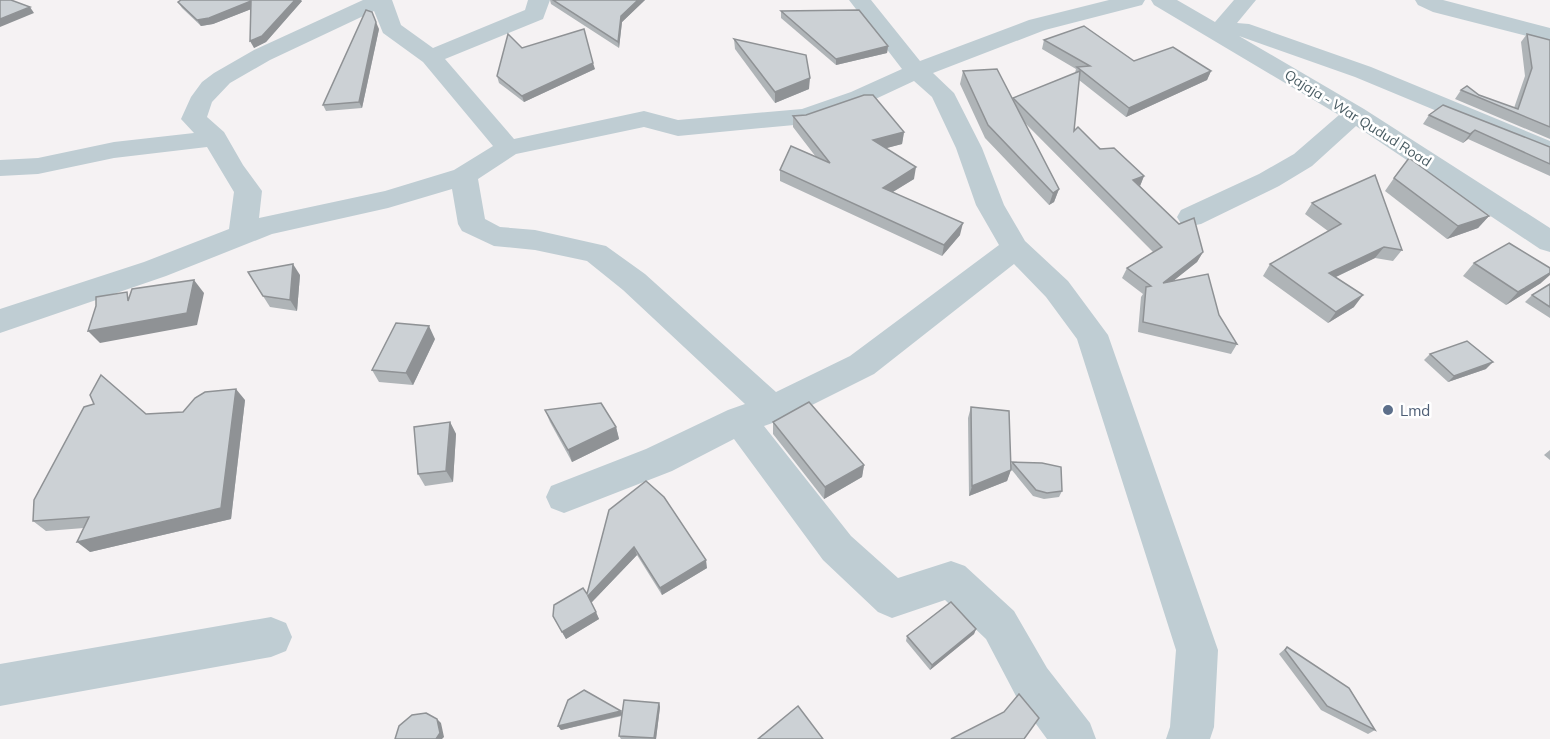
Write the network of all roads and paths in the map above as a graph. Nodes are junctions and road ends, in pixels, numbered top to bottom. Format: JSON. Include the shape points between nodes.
{"nodes":[{"id":1,"x":539,"y":0,"type":"edge"},
{"id":2,"x":860,"y":0,"type":"edge"},
{"id":3,"x":1134,"y":0,"type":"edge"},
{"id":4,"x":1164,"y":0,"type":"edge"},
{"id":5,"x":1245,"y":0,"type":"edge"},
{"id":6,"x":1426,"y":0,"type":"edge"},
{"id":7,"x":381,"y":1,"type":"edge"},
{"id":8,"x":1225,"y":24,"type":"junction"},
{"id":9,"x":1550,"y":35,"type":"edge"},
{"id":10,"x":430,"y":57,"type":"junction"},
{"id":11,"x":916,"y":71,"type":"junction"},
{"id":12,"x":1355,"y":114,"type":"junction"},
{"id":13,"x":215,"y":138,"type":"junction"},
{"id":14,"x":508,"y":148,"type":"junction"},
{"id":15,"x":1550,"y":150,"type":"edge"},
{"id":16,"x":0,"y":168,"type":"edge"},
{"id":17,"x":464,"y":176,"type":"junction"},
{"id":18,"x":1191,"y":217,"type":"edge"},
{"id":19,"x":243,"y":235,"type":"junction"},
{"id":20,"x":1550,"y":242,"type":"edge"},
{"id":21,"x":1015,"y":248,"type":"junction"},
{"id":22,"x":0,"y":321,"type":"edge"},
{"id":23,"x":756,"y":414,"type":"junction"},
{"id":24,"x":564,"y":497,"type":"dead end"},
{"id":25,"x":271,"y":637,"type":"dead end"},
{"id":26,"x":0,"y":685,"type":"edge"},
{"id":27,"x":1074,"y":739,"type":"edge"},
{"id":28,"x":1188,"y":739,"type":"edge"}],
"edges":[{"from":1,"to":10,"type":"street","via":[[535,14]]},
{"from":2,"to":11,"type":"street"},
{"from":3,"to":11,"type":"street","via":[[1037,25]]},
{"from":4,"to":8,"type":"street"},
{"from":4,"to":12,"type":"street","name":"Qajaja - War Qudud Road"},
{"from":5,"to":8,"type":"street"},
{"from":6,"to":9,"type":"street"},
{"from":7,"to":10,"type":"street","via":[[391,28]]},
{"from":7,"to":13,"type":"street","via":[[291,40],[211,87],[194,119]]},
{"from":8,"to":15,"type":"street","via":[[1363,72]]},
{"from":10,"to":14,"type":"street"},
{"from":11,"to":14,"type":"street","via":[[870,93],[805,116],[678,128],[644,120]]},
{"from":11,"to":21,"type":"street","via":[[942,93],[969,148],[990,205]]},
{"from":12,"to":18,"type":"street","via":[[1303,160]]},
{"from":12,"to":20,"type":"street","name":"Qajaja - War Qudud Road"},
{"from":13,"to":16,"type":"street","via":[[114,150],[38,166]]},
{"from":13,"to":19,"type":"street","via":[[248,191]]},
{"from":14,"to":17,"type":"street"},
{"from":17,"to":19,"type":"street","via":[[388,199],[287,220]]},
{"from":17,"to":23,"type":"street","via":[[472,224],[494,236],[596,253],[634,282]]},
{"from":19,"to":22,"type":"street"},
{"from":21,"to":23,"type":"street","via":[[862,365]]},
{"from":21,"to":28,"type":"street","via":[[1057,289],[1092,335],[1197,650]]},
{"from":23,"to":24,"type":"street","via":[[659,460]]},
{"from":23,"to":27,"type":"street","via":[[837,548],[892,599],[951,579],[1000,625],[1032,683]]},
{"from":25,"to":26,"type":"street"}]}
